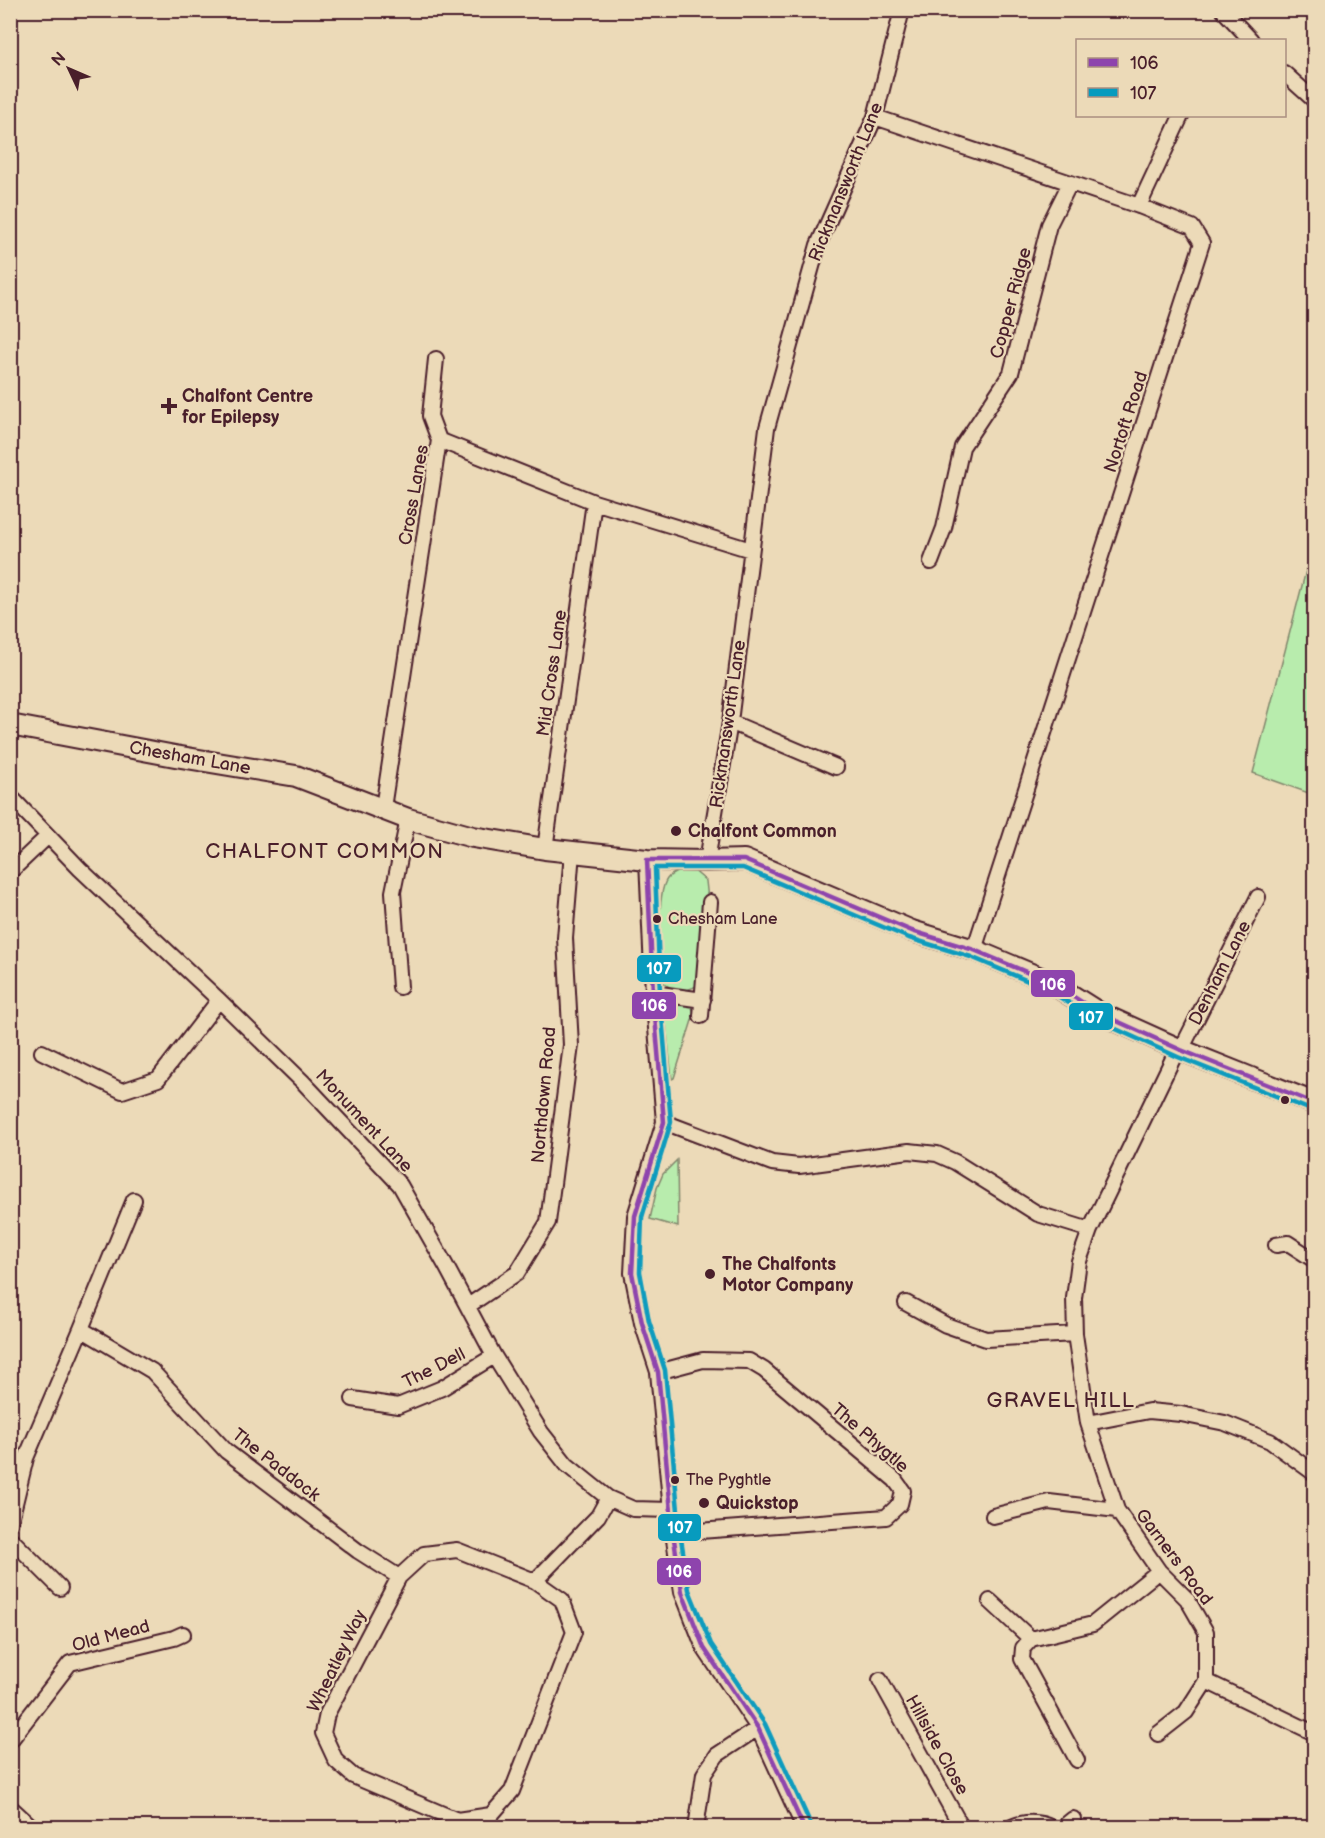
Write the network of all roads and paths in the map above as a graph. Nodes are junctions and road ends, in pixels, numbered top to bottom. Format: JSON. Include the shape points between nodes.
{"nodes":[{"id":1,"x":902,"y":10,"type":"edge"},
{"id":2,"x":1223,"y":10,"type":"edge"},
{"id":3,"x":1250,"y":39,"type":"edge"},
{"id":4,"x":1286,"y":74,"type":"edge"},
{"id":5,"x":1314,"y":100,"type":"edge"},
{"id":6,"x":875,"y":117,"type":"junction"},
{"id":7,"x":1181,"y":117,"type":"edge"},
{"id":8,"x":1070,"y":183,"type":"junction"},
{"id":9,"x":1139,"y":206,"type":"junction"},
{"id":10,"x":436,"y":359,"type":"dead end"},
{"id":11,"x":439,"y":440,"type":"junction"},
{"id":12,"x":594,"y":502,"type":"junction"},
{"id":13,"x":751,"y":550,"type":"junction"},
{"id":14,"x":931,"y":562,"type":"dead end"},
{"id":15,"x":730,"y":722,"type":"junction"},
{"id":16,"x":10,"y":725,"type":"edge"},
{"id":17,"x":836,"y":767,"type":"dead end"},
{"id":18,"x":10,"y":796,"type":"edge"},
{"id":19,"x":383,"y":808,"type":"junction"},
{"id":20,"x":408,"y":819,"type":"junction"},
{"id":21,"x":48,"y":837,"type":"junction"},
{"id":22,"x":545,"y":849,"type":"junction"},
{"id":23,"x":572,"y":852,"type":"junction"},
{"id":24,"x":647,"y":860,"type":"junction"},
{"id":25,"x":707,"y":861,"type":"junction"},
{"id":26,"x":10,"y":872,"type":"edge"},
{"id":27,"x":1258,"y":897,"type":"dead end"},
{"id":28,"x":710,"y":902,"type":"dead end"},
{"id":29,"x":974,"y":950,"type":"junction"},
{"id":30,"x":400,"y":987,"type":"dead end"},
{"id":31,"x":653,"y":993,"type":"junction"},
{"id":32,"x":219,"y":1000,"type":"junction"},
{"id":33,"x":703,"y":1000,"type":"junction"},
{"id":34,"x":701,"y":1016,"type":"dead end"},
{"id":35,"x":1179,"y":1049,"type":"junction"},
{"id":36,"x":42,"y":1052,"type":"dead end"},
{"id":37,"x":1314,"y":1103,"type":"edge"},
{"id":38,"x":664,"y":1122,"type":"junction"},
{"id":39,"x":134,"y":1200,"type":"dead end"},
{"id":40,"x":1090,"y":1230,"type":"junction"},
{"id":41,"x":1276,"y":1245,"type":"dead end"},
{"id":42,"x":1314,"y":1260,"type":"edge"},
{"id":43,"x":906,"y":1303,"type":"dead end"},
{"id":44,"x":468,"y":1306,"type":"junction"},
{"id":45,"x":81,"y":1329,"type":"junction"},
{"id":46,"x":1075,"y":1334,"type":"junction"},
{"id":47,"x":494,"y":1356,"type":"junction"},
{"id":48,"x":658,"y":1372,"type":"junction"},
{"id":49,"x":353,"y":1399,"type":"dead end"},
{"id":50,"x":1088,"y":1423,"type":"junction"},
{"id":51,"x":1314,"y":1473,"type":"edge"},
{"id":52,"x":608,"y":1498,"type":"junction"},
{"id":53,"x":1117,"y":1509,"type":"junction"},
{"id":54,"x":671,"y":1510,"type":"junction"},
{"id":55,"x":993,"y":1516,"type":"dead end"},
{"id":56,"x":10,"y":1524,"type":"edge"},
{"id":57,"x":673,"y":1533,"type":"junction"},
{"id":58,"x":10,"y":1538,"type":"edge"},
{"id":59,"x":1159,"y":1571,"type":"junction"},
{"id":60,"x":399,"y":1577,"type":"junction"},
{"id":61,"x":535,"y":1581,"type":"junction"},
{"id":62,"x":60,"y":1588,"type":"dead end"},
{"id":63,"x":990,"y":1601,"type":"dead end"},
{"id":64,"x":183,"y":1634,"type":"dead end"},
{"id":65,"x":1031,"y":1639,"type":"junction"},
{"id":66,"x":880,"y":1680,"type":"dead end"},
{"id":67,"x":1206,"y":1682,"type":"junction"},
{"id":68,"x":758,"y":1728,"type":"junction"},
{"id":69,"x":1314,"y":1733,"type":"edge"},
{"id":70,"x":1158,"y":1734,"type":"dead end"},
{"id":71,"x":10,"y":1741,"type":"edge"},
{"id":72,"x":1077,"y":1760,"type":"dead end"},
{"id":73,"x":10,"y":1807,"type":"edge"},
{"id":74,"x":33,"y":1827,"type":"edge"},
{"id":75,"x":696,"y":1827,"type":"edge"},
{"id":76,"x":804,"y":1827,"type":"edge"},
{"id":77,"x":963,"y":1827,"type":"edge"},
{"id":78,"x":1010,"y":1827,"type":"edge"},
{"id":79,"x":1052,"y":1827,"type":"edge"}],
"edges":[{"from":1,"to":6,"type":"street","name":"Rickmansworth Lane"},
{"from":2,"to":3,"type":"street"},
{"from":4,"to":5,"type":"street"},
{"from":6,"to":8,"type":"street","name":"Nortoft Road"},
{"from":6,"to":13,"type":"street","name":"Rickmansworth Lane","via":[[818,245],[767,428]]},
{"from":7,"to":9,"type":"street"},
{"from":8,"to":9,"type":"street","name":"Nortoft Road"},
{"from":8,"to":14,"type":"street","name":"Copper Ridge","via":[[1049,225],[1011,373],[962,447],[944,528]]},
{"from":9,"to":29,"type":"street","name":"Nortoft Road","via":[[1192,227],[1202,243]]},
{"from":10,"to":11,"type":"street","via":[[430,416]]},
{"from":11,"to":12,"type":"street","name":"Cross Lanes"},
{"from":11,"to":19,"type":"street","name":"Cross Lanes"},
{"from":12,"to":13,"type":"street","name":"Cross Lanes"},
{"from":12,"to":22,"type":"street","name":"Mid Cross Lane"},
{"from":13,"to":15,"type":"street","name":"Rickmansworth Lane"},
{"from":15,"to":17,"type":"street"},
{"from":15,"to":25,"type":"street","name":"Rickmansworth Lane"},
{"from":16,"to":19,"type":"street","name":"Chesham Lane","via":[[296,776]]},
{"from":18,"to":21,"type":"street","name":"Monument Lane"},
{"from":19,"to":20,"type":"street","name":"Chesham Lane"},
{"from":20,"to":22,"type":"street","name":"Chesham Lane","via":[[473,837]]},
{"from":20,"to":30,"type":"street","via":[[393,891]]},
{"from":21,"to":26,"type":"street"},
{"from":21,"to":32,"type":"street","name":"Monument Lane"},
{"from":22,"to":23,"type":"street","name":"Chesham Lane"},
{"from":23,"to":24,"type":"street","name":"Chesham Lane"},
{"from":23,"to":44,"type":"street","name":"Northdown Road","via":[[565,938],[571,1045],[548,1222],[517,1273]]},
{"from":24,"to":25,"type":"street"},
{"from":24,"to":31,"type":"street"},
{"from":25,"to":29,"type":"street","via":[[744,860],[912,931]]},
{"from":27,"to":35,"type":"street","name":"Denham Lane"},
{"from":28,"to":33,"type":"street"},
{"from":29,"to":35,"type":"street","via":[[1050,982],[1099,1013]]},
{"from":31,"to":33,"type":"street"},
{"from":31,"to":38,"type":"street"},
{"from":32,"to":36,"type":"street","via":[[158,1079],[122,1091]]},
{"from":32,"to":44,"type":"street","name":"Monument Lane","via":[[400,1185]]},
{"from":33,"to":34,"type":"street"},
{"from":35,"to":37,"type":"street"},
{"from":35,"to":40,"type":"street","name":"Garners Road"},
{"from":38,"to":40,"type":"street","via":[[772,1163],[799,1166],[909,1151],[937,1154],[1038,1214]]},
{"from":38,"to":48,"type":"street","via":[[635,1216],[632,1273],[642,1323]]},
{"from":39,"to":45,"type":"street"},
{"from":40,"to":46,"type":"street","name":"Garners Road","via":[[1079,1261]]},
{"from":41,"to":42,"type":"street","via":[[1288,1243]]},
{"from":43,"to":46,"type":"street","via":[[946,1325],[986,1339]]},
{"from":44,"to":47,"type":"street","name":"Monument Lane"},
{"from":45,"to":56,"type":"street","via":[[26,1458]]},
{"from":45,"to":60,"type":"street","name":"The Paddock","via":[[152,1371],[226,1451],[357,1551]]},
{"from":46,"to":50,"type":"street","name":"Garners Road"},
{"from":47,"to":49,"type":"street","name":"The Dell","via":[[442,1388],[398,1406]]},
{"from":47,"to":52,"type":"street","name":"Monument Lane","via":[[560,1457]]},
{"from":48,"to":54,"type":"street"},
{"from":48,"to":57,"type":"street","name":"The Phygtle","via":[[703,1360],[749,1361],[886,1472],[903,1491],[900,1504],[886,1518]]},
{"from":50,"to":51,"type":"street","via":[[1149,1411],[1225,1423],[1270,1441]]},
{"from":50,"to":53,"type":"street","name":"Garners Road"},
{"from":52,"to":54,"type":"street","name":"Monument Lane","via":[[633,1509]]},
{"from":52,"to":61,"type":"street","via":[[598,1516]]},
{"from":53,"to":55,"type":"street","via":[[1049,1502]]},
{"from":53,"to":59,"type":"street","name":"Garners Road"},
{"from":54,"to":57,"type":"street"},
{"from":57,"to":68,"type":"street","via":[[682,1592],[704,1648]]},
{"from":58,"to":62,"type":"street"},
{"from":59,"to":65,"type":"street","via":[[1093,1624]]},
{"from":59,"to":67,"type":"street","name":"Garners Road","via":[[1187,1599],[1206,1632]]},
{"from":60,"to":61,"type":"street","name":"Wheatley Way","via":[[424,1554],[457,1550]]},
{"from":60,"to":61,"type":"street","name":"Wheatley Way","via":[[327,1714],[322,1733],[336,1761],[353,1776],[457,1820],[491,1815],[512,1791],[574,1632],[562,1600]]},
{"from":63,"to":65,"type":"street"},
{"from":64,"to":71,"type":"street","name":"Old Mead","via":[[70,1663]]},
{"from":65,"to":72,"type":"street","via":[[1023,1648],[1022,1659]]},
{"from":66,"to":77,"type":"street","name":"Hillside Close"},
{"from":67,"to":69,"type":"street"},
{"from":67,"to":70,"type":"street","via":[[1186,1712]]},
{"from":68,"to":75,"type":"street","via":[[717,1755],[704,1774]]},
{"from":68,"to":76,"type":"street"},
{"from":73,"to":74,"type":"street"},
{"from":78,"to":79,"type":"street","via":[[1027,1822]]}]}
